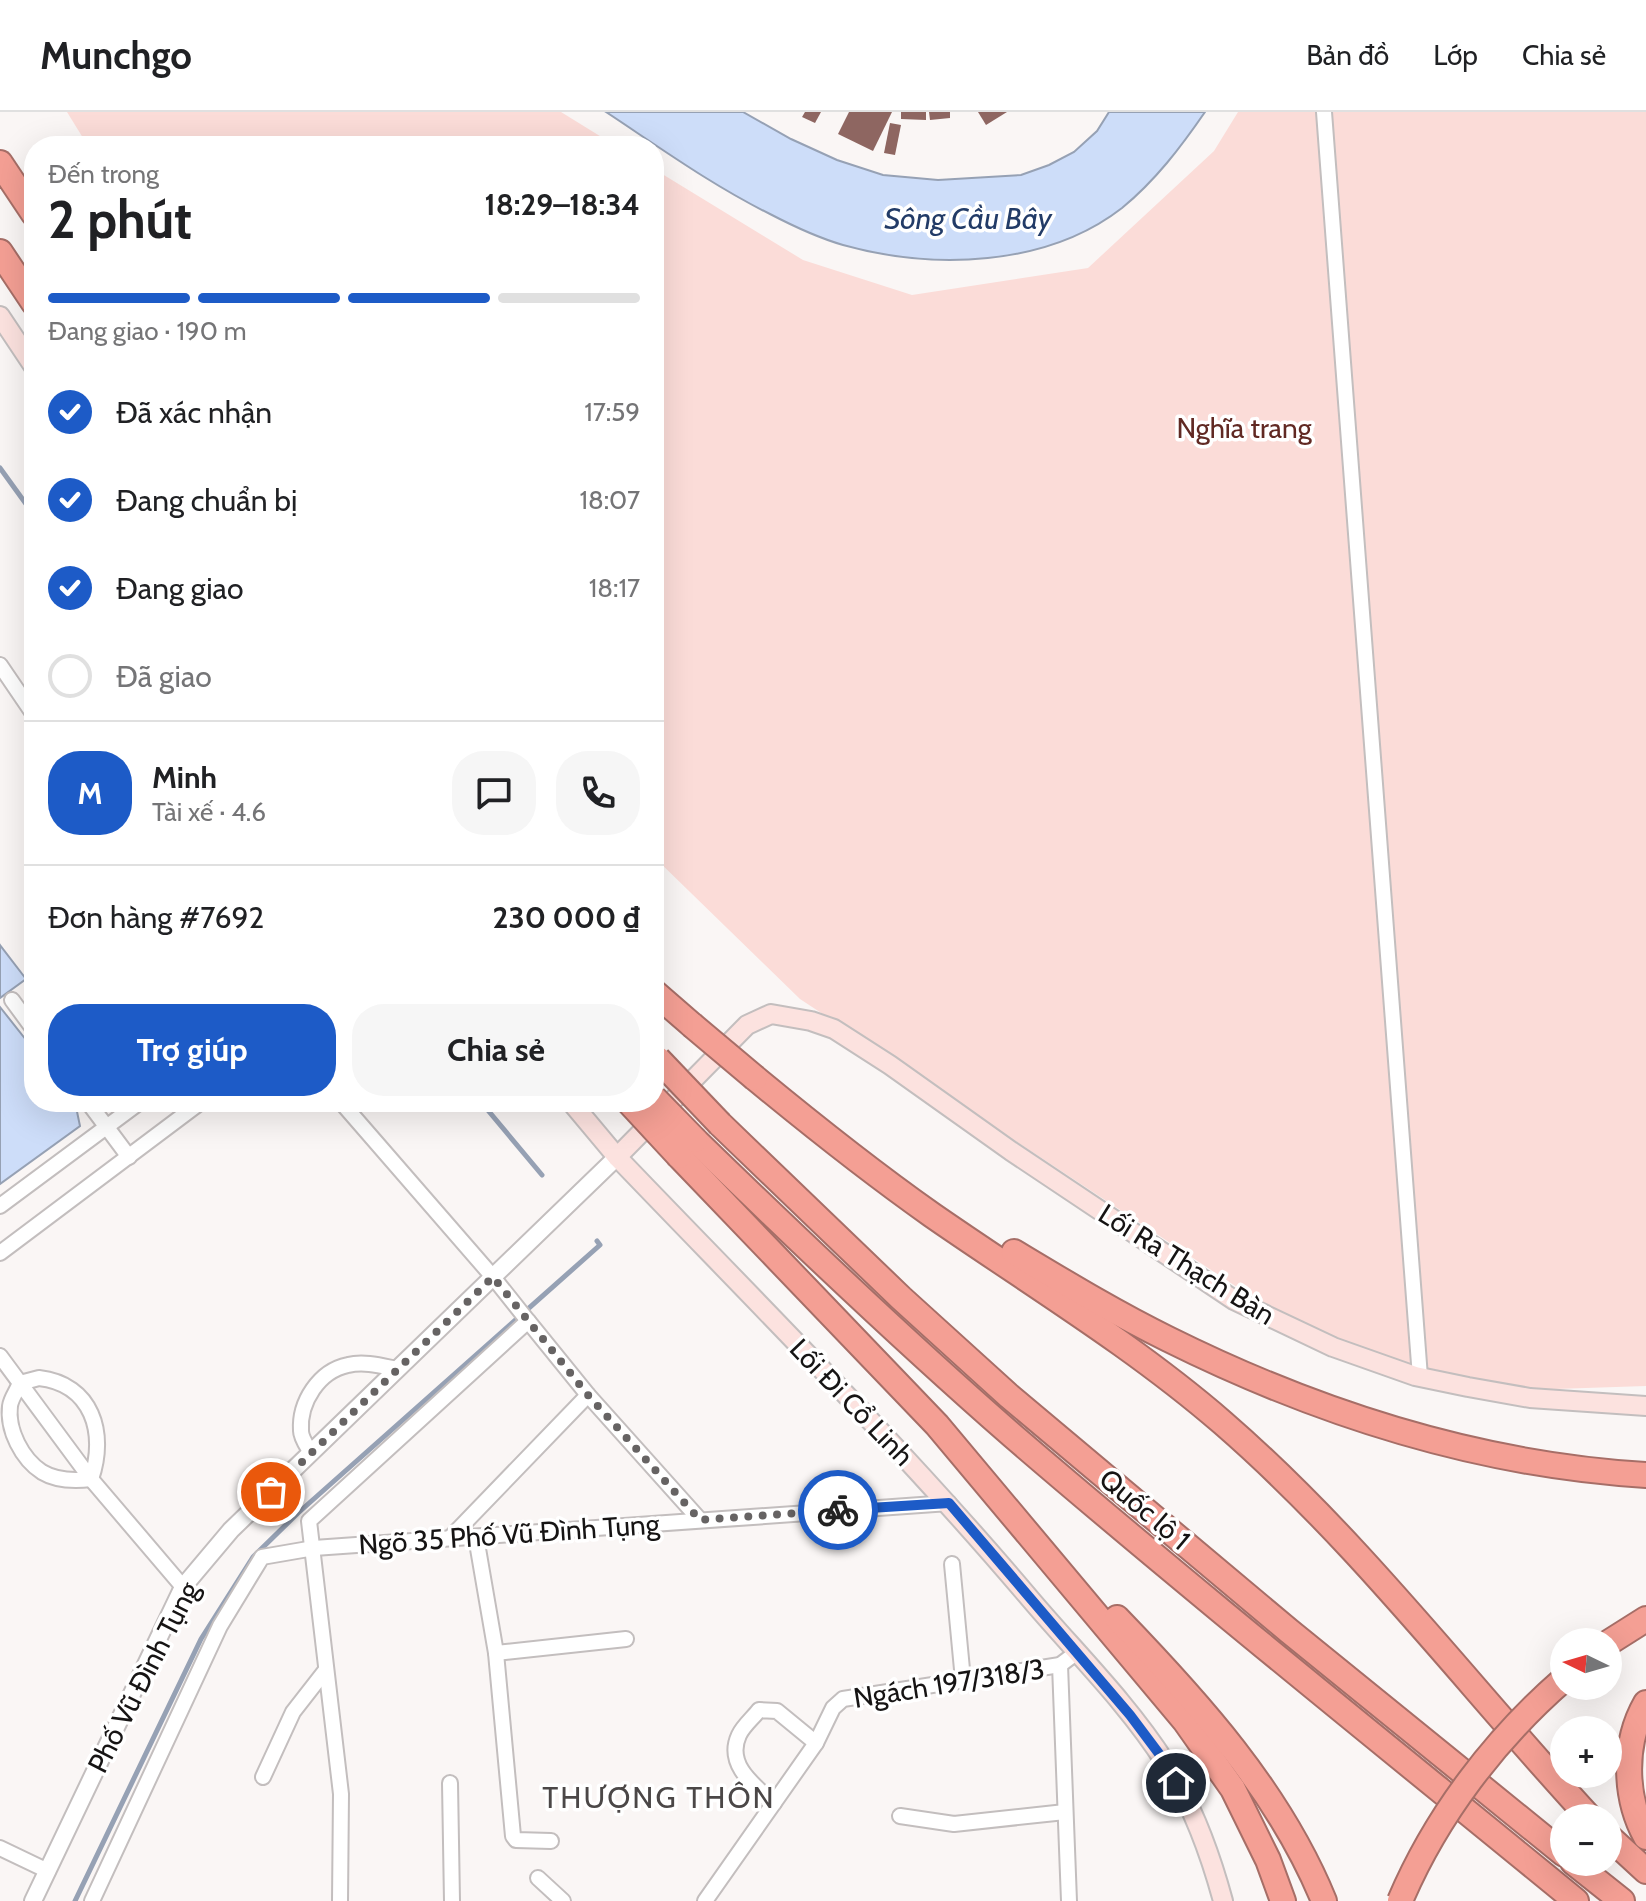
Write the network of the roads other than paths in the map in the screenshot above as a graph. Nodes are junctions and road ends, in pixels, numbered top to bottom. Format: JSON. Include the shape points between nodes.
{"nodes":[{"id":1,"x":1324,"y":112,"type":"edge"},
{"id":2,"x":0,"y":163,"type":"edge"},
{"id":3,"x":24,"y":199,"type":"edge"},
{"id":4,"x":0,"y":252,"type":"edge"},
{"id":5,"x":24,"y":288,"type":"edge"},
{"id":6,"x":0,"y":316,"type":"edge"},
{"id":7,"x":24,"y":352,"type":"edge"},
{"id":8,"x":0,"y":665,"type":"edge"},
{"id":9,"x":24,"y":700,"type":"edge"},
{"id":10,"x":12,"y":1000,"type":"dead end"},
{"id":11,"x":664,"y":1001,"type":"edge"},
{"id":12,"x":771,"y":1014,"type":"joint"},
{"id":13,"x":24,"y":1016,"type":"edge"},
{"id":14,"x":664,"y":1065,"type":"edge"},
{"id":15,"x":664,"y":1109,"type":"edge"},
{"id":16,"x":95,"y":1112,"type":"edge"},
{"id":17,"x":126,"y":1112,"type":"edge"},
{"id":18,"x":188,"y":1112,"type":"edge"},
{"id":19,"x":350,"y":1112,"type":"edge"},
{"id":20,"x":579,"y":1112,"type":"edge"},
{"id":21,"x":642,"y":1112,"type":"edge"},
{"id":22,"x":661,"y":1112,"type":"edge"},
{"id":23,"x":663,"y":1112,"type":"edge"},
{"id":24,"x":797,"y":1113,"type":"junction"},
{"id":25,"x":106,"y":1127,"type":"junction"},
{"id":26,"x":687,"y":1148,"type":"junction"},
{"id":27,"x":129,"y":1157,"type":"junction"},
{"id":28,"x":617,"y":1157,"type":"junction"},
{"id":29,"x":0,"y":1206,"type":"edge"},
{"id":30,"x":0,"y":1253,"type":"edge"},
{"id":31,"x":498,"y":1282,"type":"junction"},
{"id":32,"x":528,"y":1321,"type":"junction"},
{"id":33,"x":0,"y":1356,"type":"edge"},
{"id":34,"x":397,"y":1369,"type":"junction"},
{"id":35,"x":1420,"y":1377,"type":"junction"},
{"id":36,"x":20,"y":1383,"type":"junction"},
{"id":37,"x":588,"y":1395,"type":"junction"},
{"id":38,"x":1646,"y":1406,"type":"edge"},
{"id":39,"x":311,"y":1453,"type":"junction"},
{"id":40,"x":1646,"y":1475,"type":"edge"},
{"id":41,"x":91,"y":1479,"type":"junction"},
{"id":42,"x":986,"y":1485,"type":"junction"},
{"id":43,"x":948,"y":1503,"type":"junction"},
{"id":44,"x":700,"y":1520,"type":"junction"},
{"id":45,"x":476,"y":1537,"type":"junction"},
{"id":46,"x":450,"y":1538,"type":"junction"},
{"id":47,"x":314,"y":1548,"type":"junction"},
{"id":48,"x":952,"y":1564,"type":"dead end"},
{"id":49,"x":183,"y":1587,"type":"junction"},
{"id":50,"x":1646,"y":1619,"type":"edge"},
{"id":51,"x":1622,"y":1634,"type":"edge"},
{"id":52,"x":626,"y":1639,"type":"dead end"},
{"id":53,"x":496,"y":1653,"type":"junction"},
{"id":54,"x":1068,"y":1659,"type":"junction"},
{"id":55,"x":325,"y":1671,"type":"junction"},
{"id":56,"x":963,"y":1680,"type":"junction"},
{"id":57,"x":1550,"y":1692,"type":"edge"},
{"id":58,"x":1646,"y":1703,"type":"edge"},
{"id":59,"x":816,"y":1743,"type":"junction"},
{"id":60,"x":263,"y":1777,"type":"dead end"},
{"id":61,"x":450,"y":1783,"type":"dead end"},
{"id":62,"x":774,"y":1803,"type":"junction"},
{"id":63,"x":1578,"y":1804,"type":"edge"},
{"id":64,"x":1065,"y":1812,"type":"junction"},
{"id":65,"x":900,"y":1816,"type":"dead end"},
{"id":66,"x":1646,"y":1837,"type":"edge"},
{"id":67,"x":551,"y":1841,"type":"dead end"},
{"id":68,"x":1550,"y":1843,"type":"edge"},
{"id":69,"x":0,"y":1848,"type":"edge"},
{"id":70,"x":1622,"y":1849,"type":"edge"},
{"id":71,"x":48,"y":1871,"type":"junction"},
{"id":72,"x":1646,"y":1871,"type":"edge"},
{"id":73,"x":1591,"y":1876,"type":"edge"},
{"id":74,"x":538,"y":1878,"type":"dead end"},
{"id":75,"x":33,"y":1901,"type":"edge"},
{"id":76,"x":92,"y":1901,"type":"edge"},
{"id":77,"x":340,"y":1901,"type":"edge"},
{"id":78,"x":452,"y":1901,"type":"edge"},
{"id":79,"x":563,"y":1901,"type":"edge"},
{"id":80,"x":705,"y":1901,"type":"edge"},
{"id":81,"x":1069,"y":1901,"type":"edge"},
{"id":82,"x":1223,"y":1901,"type":"edge"},
{"id":83,"x":1283,"y":1901,"type":"edge"},
{"id":84,"x":1324,"y":1901,"type":"edge"},
{"id":85,"x":1400,"y":1901,"type":"edge"},
{"id":86,"x":1576,"y":1901,"type":"edge"},
{"id":87,"x":1622,"y":1901,"type":"edge"}],
"edges":[{"from":1,"to":35,"type":"street"},
{"from":2,"to":3,"type":"highway"},
{"from":4,"to":5,"type":"highway"},
{"from":6,"to":7,"type":"main road"},
{"from":8,"to":9,"type":"street"},
{"from":10,"to":13,"type":"street"},
{"from":11,"to":24,"type":"highway","bridge":true},
{"from":12,"to":15,"type":"main road","name":"Phố Vũ Đình Tụng","via":[[747,1025]]},
{"from":12,"to":35,"type":"main road","name":"Lối Ra Thạch Bàn","via":[[834,1029],[1234,1300],[1333,1347]]},
{"from":14,"to":68,"type":"highway","name":"Quốc lộ 1","bridge":true,"via":[[1009,1396]]},
{"from":16,"to":25,"type":"street"},
{"from":17,"to":25,"type":"street"},
{"from":18,"to":27,"type":"street"},
{"from":19,"to":31,"type":"street"},
{"from":20,"to":28,"type":"main road","name":"Lối Đi Cổ Linh"},
{"from":21,"to":26,"type":"highway","bridge":true},
{"from":22,"to":28,"type":"main road","name":"Phố Vũ Đình Tụng"},
{"from":23,"to":26,"type":"highway","bridge":true},
{"from":24,"to":40,"type":"highway","via":[[1034,1264],[1228,1368],[1354,1417],[1440,1442],[1539,1463]]},
{"from":24,"to":63,"type":"highway","via":[[1192,1397],[1264,1460],[1343,1540]]},
{"from":25,"to":27,"type":"street"},
{"from":25,"to":29,"type":"street"},
{"from":26,"to":42,"type":"highway"},
{"from":26,"to":86,"type":"highway","name":"Quốc lộ 1","via":[[1011,1434]]},
{"from":27,"to":30,"type":"street"},
{"from":28,"to":31,"type":"street","name":"Phố Vũ Đình Tụng"},
{"from":28,"to":43,"type":"main road","name":"Lối Đi Cổ Linh"},
{"from":31,"to":32,"type":"street"},
{"from":31,"to":34,"type":"street","name":"Phố Vũ Đình Tụng"},
{"from":32,"to":37,"type":"street"},
{"from":32,"to":47,"type":"street","via":[[309,1521]]},
{"from":33,"to":36,"type":"street"},
{"from":34,"to":39,"type":"street","name":"Phố Vũ Đình Tụng"},
{"from":34,"to":39,"type":"street","via":[[349,1364],[317,1383],[302,1412],[300,1434]]},
{"from":35,"to":38,"type":"main road","name":"Lối Ra Thạch Bàn","via":[[1530,1398]]},
{"from":36,"to":41,"type":"street"},
{"from":36,"to":41,"type":"street","via":[[10,1403],[10,1423],[28,1457],[57,1478]]},
{"from":36,"to":41,"type":"street","via":[[54,1380],[71,1387],[84,1403],[99,1441]]},
{"from":37,"to":44,"type":"street"},
{"from":37,"to":46,"type":"street"},
{"from":39,"to":49,"type":"street","name":"Phố Vũ Đình Tụng","via":[[231,1530]]},
{"from":41,"to":49,"type":"street"},
{"from":42,"to":83,"type":"highway","via":[[1193,1733],[1233,1789]]},
{"from":42,"to":84,"type":"highway","via":[[1218,1728],[1263,1789]]},
{"from":43,"to":44,"type":"street","name":"Ngõ 35 Phố Vũ Đình Tụng"},
{"from":43,"to":54,"type":"main road","name":"Lối Đi Cổ Linh"},
{"from":44,"to":45,"type":"street","name":"Ngõ 35 Phố Vũ Đình Tụng"},
{"from":45,"to":46,"type":"street","name":"Ngõ 35 Phố Vũ Đình Tụng"},
{"from":45,"to":53,"type":"street"},
{"from":46,"to":47,"type":"street","name":"Ngõ 35 Phố Vũ Đình Tụng"},
{"from":47,"to":55,"type":"street"},
{"from":47,"to":76,"type":"street","name":"Ngõ 35 Phố Vũ Đình Tụng","via":[[262,1557],[220,1626]]},
{"from":48,"to":56,"type":"street"},
{"from":49,"to":71,"type":"street","name":"Phố Vũ Đình Tụng"},
{"from":50,"to":51,"type":"highway"},
{"from":52,"to":53,"type":"street"},
{"from":53,"to":67,"type":"street","via":[[513,1836]]},
{"from":54,"to":56,"type":"street","name":"Ngách 197/318/3"},
{"from":54,"to":64,"type":"street"},
{"from":54,"to":82,"type":"main road","name":"Lối Đi Cổ Linh","via":[[1130,1715],[1166,1763],[1205,1843]]},
{"from":55,"to":60,"type":"street","via":[[293,1712]]},
{"from":55,"to":77,"type":"street","via":[[341,1794]]},
{"from":56,"to":59,"type":"street","name":"Ngách 197/318/3","via":[[843,1699]]},
{"from":57,"to":85,"type":"highway","bridge":true,"via":[[1473,1777]]},
{"from":58,"to":66,"type":"highway","via":[[1631,1745],[1629,1775],[1633,1808]]},
{"from":59,"to":62,"type":"street","name":"Ngách 197/318/3"},
{"from":59,"to":62,"type":"street","via":[[777,1711],[759,1710],[738,1736],[735,1754],[741,1773]]},
{"from":61,"to":78,"type":"street"},
{"from":62,"to":80,"type":"street","name":"Ngách 197/318/3"},
{"from":64,"to":65,"type":"street","via":[[954,1824]]},
{"from":64,"to":81,"type":"street"},
{"from":69,"to":71,"type":"street"},
{"from":70,"to":72,"type":"highway"},
{"from":71,"to":75,"type":"street","name":"Phố Vũ Đình Tụng"},
{"from":73,"to":87,"type":"highway"},
{"from":74,"to":79,"type":"street"}]}
